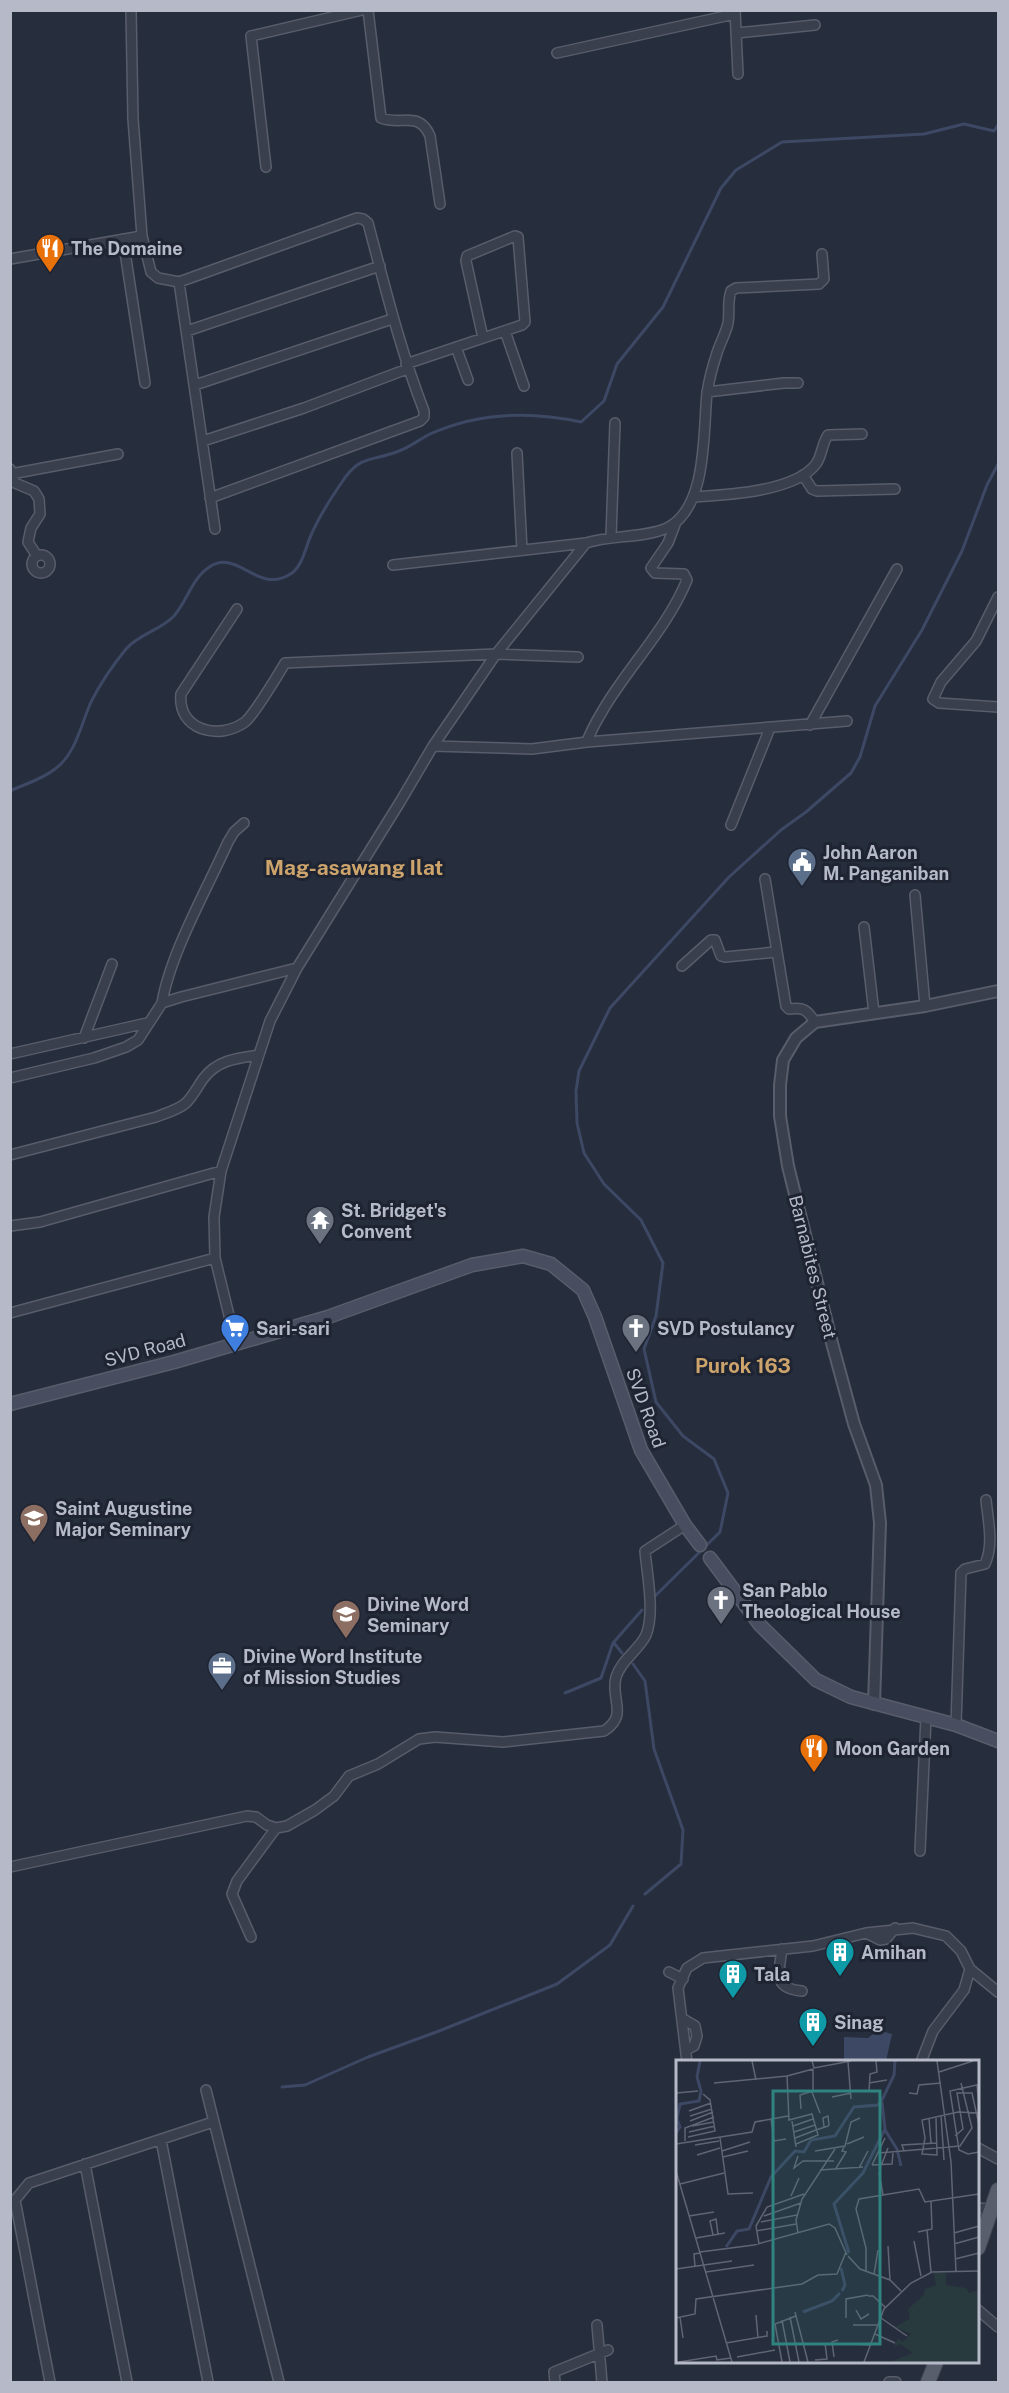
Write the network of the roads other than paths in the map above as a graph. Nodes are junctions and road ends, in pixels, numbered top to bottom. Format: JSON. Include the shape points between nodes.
{"nodes":[{"id":1,"x":131,"y":10,"type":"edge"},
{"id":2,"x":362,"y":10,"type":"edge"},
{"id":3,"x":368,"y":10,"type":"edge"},
{"id":4,"x":735,"y":12,"type":"edge"},
{"id":5,"x":815,"y":25,"type":"dead end"},
{"id":6,"x":737,"y":33,"type":"junction"},
{"id":7,"x":557,"y":53,"type":"dead end"},
{"id":8,"x":738,"y":74,"type":"dead end"},
{"id":9,"x":266,"y":167,"type":"dead end"},
{"id":10,"x":440,"y":204,"type":"dead end"},
{"id":11,"x":142,"y":236,"type":"junction"},
{"id":12,"x":123,"y":239,"type":"junction"},
{"id":13,"x":822,"y":254,"type":"dead end"},
{"id":14,"x":10,"y":259,"type":"edge"},
{"id":15,"x":380,"y":266,"type":"junction"},
{"id":16,"x":179,"y":282,"type":"junction"},
{"id":17,"x":392,"y":319,"type":"junction"},
{"id":18,"x":187,"y":331,"type":"junction"},
{"id":19,"x":505,"y":331,"type":"junction"},
{"id":20,"x":483,"y":338,"type":"junction"},
{"id":21,"x":456,"y":347,"type":"junction"},
{"id":22,"x":406,"y":366,"type":"junction"},
{"id":23,"x":468,"y":380,"type":"dead end"},
{"id":24,"x":145,"y":383,"type":"dead end"},
{"id":25,"x":798,"y":383,"type":"dead end"},
{"id":26,"x":195,"y":385,"type":"junction"},
{"id":27,"x":524,"y":386,"type":"dead end"},
{"id":28,"x":707,"y":392,"type":"junction"},
{"id":29,"x":615,"y":423,"type":"dead end"},
{"id":30,"x":862,"y":434,"type":"dead end"},
{"id":31,"x":203,"y":441,"type":"junction"},
{"id":32,"x":518,"y":453,"type":"dead end"},
{"id":33,"x":118,"y":454,"type":"dead end"},
{"id":34,"x":10,"y":469,"type":"edge"},
{"id":35,"x":11,"y":474,"type":"edge"},
{"id":36,"x":803,"y":475,"type":"junction"},
{"id":37,"x":895,"y":489,"type":"dead end"},
{"id":38,"x":693,"y":497,"type":"junction"},
{"id":39,"x":210,"y":498,"type":"junction"},
{"id":40,"x":676,"y":522,"type":"junction"},
{"id":41,"x":214,"y":529,"type":"dead end"},
{"id":42,"x":611,"y":537,"type":"junction"},
{"id":43,"x":586,"y":543,"type":"junction"},
{"id":44,"x":522,"y":550,"type":"junction"},
{"id":45,"x":37,"y":556,"type":"dead end"},
{"id":46,"x":393,"y":565,"type":"dead end"},
{"id":47,"x":897,"y":569,"type":"dead end"},
{"id":48,"x":999,"y":597,"type":"edge"},
{"id":49,"x":237,"y":609,"type":"dead end"},
{"id":50,"x":496,"y":654,"type":"junction"},
{"id":51,"x":578,"y":657,"type":"dead end"},
{"id":52,"x":999,"y":707,"type":"edge"},
{"id":53,"x":847,"y":721,"type":"dead end"},
{"id":54,"x":810,"y":725,"type":"junction"},
{"id":55,"x":770,"y":728,"type":"junction"},
{"id":56,"x":587,"y":742,"type":"junction"},
{"id":57,"x":432,"y":746,"type":"junction"},
{"id":58,"x":244,"y":823,"type":"dead end"},
{"id":59,"x":731,"y":825,"type":"dead end"},
{"id":60,"x":765,"y":879,"type":"dead end"},
{"id":61,"x":915,"y":895,"type":"dead end"},
{"id":62,"x":864,"y":927,"type":"dead end"},
{"id":63,"x":776,"y":952,"type":"junction"},
{"id":64,"x":112,"y":964,"type":"dead end"},
{"id":65,"x":682,"y":966,"type":"dead end"},
{"id":66,"x":297,"y":968,"type":"junction"},
{"id":67,"x":999,"y":991,"type":"edge"},
{"id":68,"x":162,"y":1004,"type":"junction"},
{"id":69,"x":925,"y":1006,"type":"junction"},
{"id":70,"x":874,"y":1013,"type":"junction"},
{"id":71,"x":815,"y":1022,"type":"junction"},
{"id":72,"x":147,"y":1023,"type":"junction"},
{"id":73,"x":84,"y":1038,"type":"junction"},
{"id":74,"x":10,"y":1054,"type":"edge"},
{"id":75,"x":259,"y":1055,"type":"junction"},
{"id":76,"x":10,"y":1078,"type":"edge"},
{"id":77,"x":10,"y":1155,"type":"edge"},
{"id":78,"x":221,"y":1172,"type":"junction"},
{"id":79,"x":10,"y":1226,"type":"edge"},
{"id":80,"x":215,"y":1258,"type":"junction"},
{"id":81,"x":10,"y":1313,"type":"edge"},
{"id":82,"x":236,"y":1344,"type":"junction"},
{"id":83,"x":10,"y":1404,"type":"edge"},
{"id":84,"x":986,"y":1500,"type":"dead end"},
{"id":85,"x":685,"y":1525,"type":"junction"},
{"id":86,"x":700,"y":1545,"type":"joint"},
{"id":87,"x":710,"y":1558,"type":"joint"},
{"id":88,"x":874,"y":1704,"type":"junction"},
{"id":89,"x":926,"y":1717,"type":"junction"},
{"id":90,"x":956,"y":1725,"type":"junction"},
{"id":91,"x":999,"y":1741,"type":"edge"},
{"id":92,"x":276,"y":1828,"type":"junction"},
{"id":93,"x":920,"y":1851,"type":"dead end"},
{"id":94,"x":10,"y":1867,"type":"edge"},
{"id":95,"x":251,"y":1937,"type":"dead end"},
{"id":96,"x":782,"y":1949,"type":"junction"},
{"id":97,"x":970,"y":1969,"type":"junction"},
{"id":98,"x":669,"y":1972,"type":"dead end"},
{"id":99,"x":682,"y":1978,"type":"junction"},
{"id":100,"x":802,"y":1991,"type":"dead end"},
{"id":101,"x":999,"y":1992,"type":"edge"},
{"id":102,"x":687,"y":2060,"type":"edge"},
{"id":103,"x":921,"y":2060,"type":"edge"},
{"id":104,"x":206,"y":2090,"type":"dead end"},
{"id":105,"x":213,"y":2122,"type":"junction"},
{"id":106,"x":161,"y":2140,"type":"junction"},
{"id":107,"x":979,"y":2149,"type":"edge"},
{"id":108,"x":999,"y":2159,"type":"edge"},
{"id":109,"x":85,"y":2164,"type":"junction"},
{"id":110,"x":999,"y":2190,"type":"edge"},
{"id":111,"x":993,"y":2206,"type":"junction"},
{"id":112,"x":979,"y":2208,"type":"edge"},
{"id":113,"x":993,"y":2224,"type":"edge"},
{"id":114,"x":979,"y":2246,"type":"edge"},
{"id":115,"x":979,"y":2311,"type":"edge"},
{"id":116,"x":597,"y":2325,"type":"dead end"},
{"id":117,"x":999,"y":2326,"type":"edge"},
{"id":118,"x":604,"y":2351,"type":"junction"},
{"id":119,"x":935,"y":2363,"type":"edge"},
{"id":120,"x":50,"y":2382,"type":"edge"},
{"id":121,"x":127,"y":2382,"type":"edge"},
{"id":122,"x":208,"y":2382,"type":"edge"},
{"id":123,"x":279,"y":2382,"type":"edge"},
{"id":124,"x":555,"y":2382,"type":"edge"},
{"id":125,"x":602,"y":2382,"type":"edge"},
{"id":126,"x":889,"y":2382,"type":"edge"},
{"id":127,"x":896,"y":2382,"type":"edge"},
{"id":128,"x":928,"y":2382,"type":"edge"}],
"edges":[{"from":1,"to":11,"type":"street","via":[[133,119]]},
{"from":2,"to":9,"type":"street","via":[[251,36]]},
{"from":3,"to":10,"type":"street","via":[[381,118],[410,120],[426,127]]},
{"from":4,"to":6,"type":"street"},
{"from":4,"to":7,"type":"street"},
{"from":5,"to":6,"type":"street"},
{"from":6,"to":8,"type":"street"},
{"from":11,"to":12,"type":"street"},
{"from":11,"to":16,"type":"street","via":[[151,272],[158,278]]},
{"from":12,"to":14,"type":"street"},
{"from":12,"to":24,"type":"street"},
{"from":13,"to":28,"type":"street","via":[[824,279],[819,284],[731,291],[728,323]]},
{"from":15,"to":16,"type":"street","via":[[368,223],[357,218]]},
{"from":15,"to":17,"type":"street"},
{"from":15,"to":18,"type":"street"},
{"from":16,"to":18,"type":"street"},
{"from":17,"to":22,"type":"street"},
{"from":17,"to":26,"type":"street"},
{"from":18,"to":26,"type":"street"},
{"from":19,"to":20,"type":"street"},
{"from":19,"to":20,"type":"street","via":[[522,325],[526,316],[518,237],[512,236],[467,256]]},
{"from":19,"to":27,"type":"street"},
{"from":20,"to":21,"type":"street"},
{"from":21,"to":22,"type":"street"},
{"from":21,"to":23,"type":"street"},
{"from":22,"to":31,"type":"street","via":[[304,408]]},
{"from":22,"to":39,"type":"street","via":[[424,411],[420,421]]},
{"from":25,"to":28,"type":"street"},
{"from":26,"to":31,"type":"street"},
{"from":28,"to":38,"type":"street","via":[[704,449]]},
{"from":29,"to":42,"type":"street"},
{"from":30,"to":36,"type":"street","via":[[828,435],[816,464]]},
{"from":31,"to":39,"type":"street"},
{"from":32,"to":44,"type":"street"},
{"from":33,"to":35,"type":"street"},
{"from":34,"to":35,"type":"street"},
{"from":35,"to":45,"type":"street","via":[[15,483],[34,491],[39,499],[40,514],[28,542]]},
{"from":36,"to":37,"type":"street","via":[[817,491]]},
{"from":36,"to":38,"type":"street","via":[[748,491]]},
{"from":38,"to":40,"type":"street"},
{"from":39,"to":41,"type":"street"},
{"from":40,"to":42,"type":"street","via":[[658,530]]},
{"from":40,"to":56,"type":"street","via":[[651,568],[655,573],[684,574],[687,580],[652,641],[625,674]]},
{"from":42,"to":43,"type":"street"},
{"from":43,"to":44,"type":"street"},
{"from":43,"to":50,"type":"street"},
{"from":44,"to":46,"type":"street"},
{"from":47,"to":54,"type":"street"},
{"from":48,"to":52,"type":"street","via":[[976,641],[941,682],[933,699],[955,705]]},
{"from":49,"to":50,"type":"street","via":[[181,694],[183,714],[193,726],[208,731],[246,722],[285,663]]},
{"from":50,"to":51,"type":"street"},
{"from":50,"to":57,"type":"street"},
{"from":53,"to":54,"type":"street"},
{"from":54,"to":55,"type":"street"},
{"from":55,"to":56,"type":"street"},
{"from":55,"to":59,"type":"street"},
{"from":56,"to":57,"type":"street","via":[[532,749]]},
{"from":57,"to":66,"type":"street"},
{"from":58,"to":68,"type":"street","via":[[228,842],[184,938]]},
{"from":60,"to":63,"type":"street"},
{"from":61,"to":69,"type":"street"},
{"from":62,"to":70,"type":"street"},
{"from":63,"to":65,"type":"street","via":[[725,957],[715,940],[711,940]]},
{"from":63,"to":71,"type":"street","via":[[786,1006],[802,1007]]},
{"from":64,"to":73,"type":"street"},
{"from":66,"to":68,"type":"street"},
{"from":66,"to":75,"type":"street","via":[[270,1021]]},
{"from":67,"to":69,"type":"street"},
{"from":68,"to":72,"type":"street"},
{"from":69,"to":70,"type":"street"},
{"from":70,"to":71,"type":"street"},
{"from":71,"to":88,"type":"street","name":"Barnabites Street","via":[[796,1038],[783,1060],[780,1116],[788,1166],[832,1343],[876,1485],[880,1523]]},
{"from":72,"to":73,"type":"street"},
{"from":72,"to":76,"type":"street","via":[[138,1040],[126,1047]]},
{"from":73,"to":74,"type":"street"},
{"from":75,"to":77,"type":"street","via":[[218,1065],[187,1102],[174,1110]]},
{"from":75,"to":78,"type":"street"},
{"from":78,"to":79,"type":"street","via":[[40,1222]]},
{"from":78,"to":80,"type":"street","via":[[214,1217]]},
{"from":80,"to":81,"type":"street"},
{"from":80,"to":82,"type":"street"},
{"from":82,"to":83,"type":"main road","name":"SVD Road"},
{"from":82,"to":85,"type":"main road","name":"SVD Road","via":[[328,1317],[472,1264],[523,1256],[551,1264],[583,1290],[641,1450]]},
{"from":84,"to":90,"type":"street","via":[[988,1558],[985,1564],[961,1573]]},
{"from":85,"to":86,"type":"main road","name":"SVD Road"},
{"from":85,"to":92,"type":"street","via":[[645,1551],[648,1625],[645,1636],[615,1680],[615,1725],[604,1731],[503,1742],[419,1739],[349,1776],[315,1810]]},
{"from":86,"to":87,"type":"street","name":"SVD Road"},
{"from":87,"to":88,"type":"main road","name":"SVD Road","via":[[760,1625],[816,1680]]},
{"from":88,"to":89,"type":"main road","name":"SVD Road"},
{"from":89,"to":90,"type":"main road","name":"SVD Road"},
{"from":89,"to":93,"type":"street"},
{"from":90,"to":91,"type":"main road","name":"SVD Road"},
{"from":92,"to":94,"type":"street","via":[[248,1816]]},
{"from":92,"to":95,"type":"street","via":[[237,1881],[232,1894]]},
{"from":96,"to":97,"type":"street","via":[[913,1928],[946,1936],[961,1951]]},
{"from":96,"to":99,"type":"street","via":[[703,1958],[687,1968]]},
{"from":96,"to":100,"type":"street","via":[[778,1974],[782,1984],[788,1990]]},
{"from":97,"to":101,"type":"street"},
{"from":97,"to":103,"type":"street","via":[[964,1990],[933,2031]]},
{"from":98,"to":99,"type":"street"},
{"from":99,"to":102,"type":"street","via":[[678,1988]]},
{"from":104,"to":105,"type":"street"},
{"from":105,"to":106,"type":"street"},
{"from":105,"to":123,"type":"street"},
{"from":106,"to":109,"type":"street"},
{"from":106,"to":122,"type":"street"},
{"from":107,"to":108,"type":"street"},
{"from":109,"to":120,"type":"street","via":[[29,2183],[15,2200]]},
{"from":109,"to":121,"type":"street"},
{"from":110,"to":111,"type":"main road"},
{"from":111,"to":112,"type":"street"},
{"from":111,"to":113,"type":"main road"},
{"from":113,"to":114,"type":"main road"},
{"from":115,"to":117,"type":"street"},
{"from":116,"to":118,"type":"street"},
{"from":118,"to":124,"type":"street","via":[[554,2372]]},
{"from":118,"to":125,"type":"street"},
{"from":119,"to":128,"type":"main road"},
{"from":126,"to":127,"type":"street"}]}
